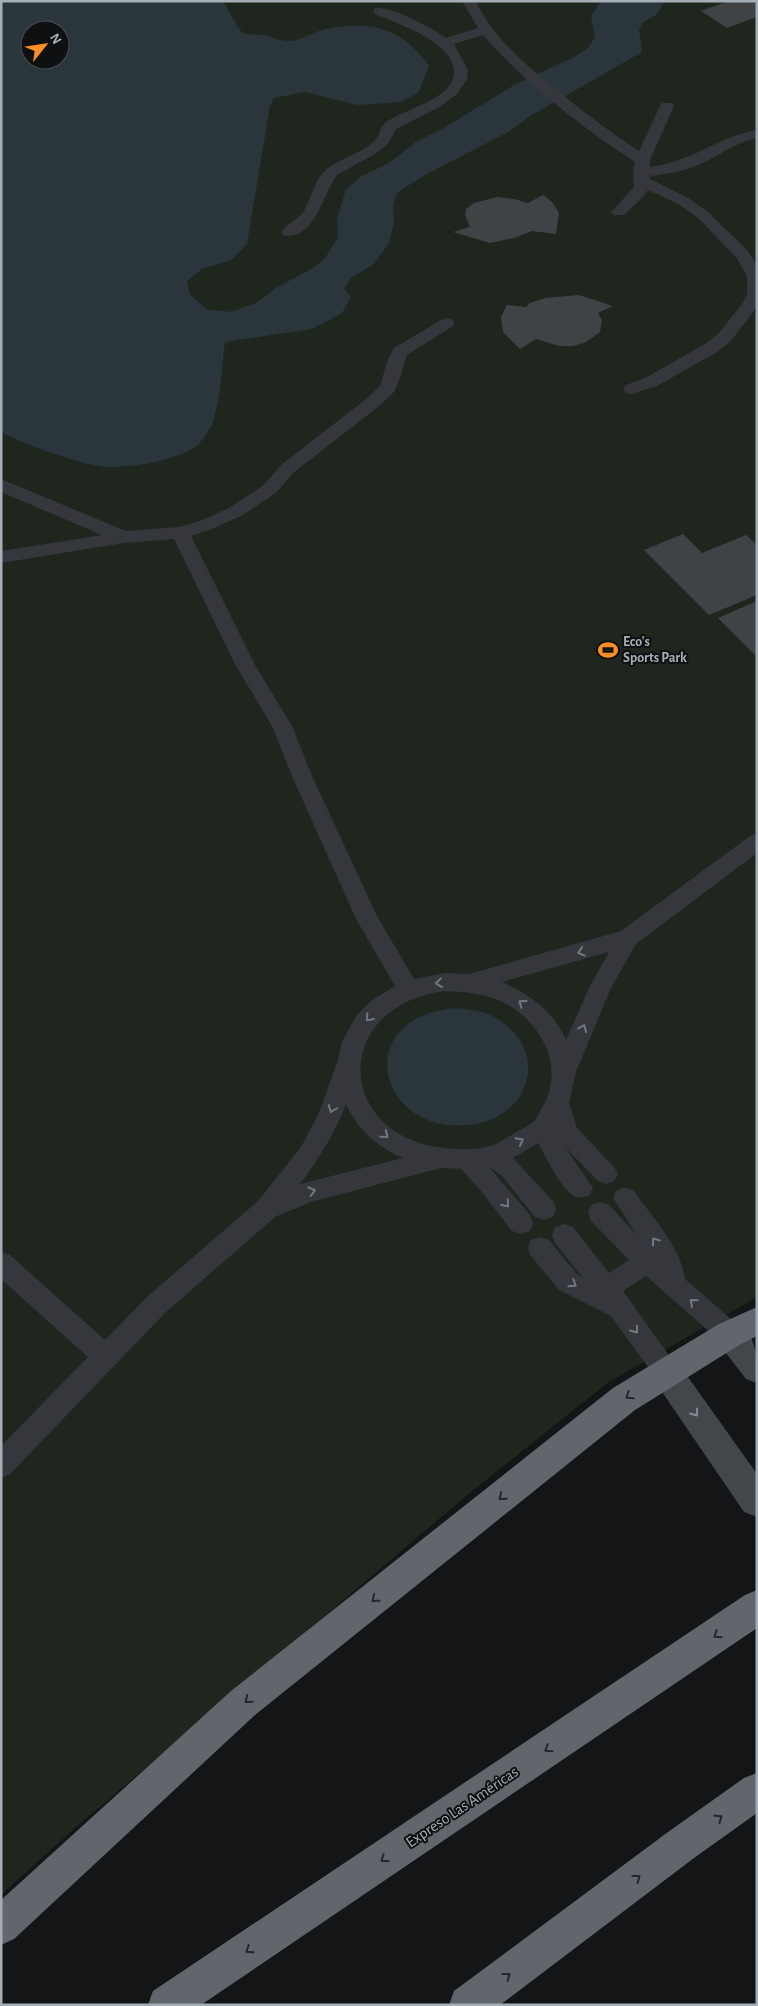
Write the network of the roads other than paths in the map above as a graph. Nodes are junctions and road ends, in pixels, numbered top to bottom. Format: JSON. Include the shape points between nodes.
{"nodes":[{"id":1,"x":469,"y":1,"type":"edge"},
{"id":2,"x":380,"y":11,"type":"dead end"},
{"id":3,"x":486,"y":30,"type":"junction"},
{"id":4,"x":444,"y":43,"type":"junction"},
{"id":5,"x":667,"y":106,"type":"dead end"},
{"id":6,"x":757,"y":134,"type":"edge"},
{"id":7,"x":642,"y":171,"type":"junction"},
{"id":8,"x":619,"y":212,"type":"dead end"},
{"id":9,"x":289,"y":232,"type":"dead end"},
{"id":10,"x":756,"y":295,"type":"edge"},
{"id":11,"x":447,"y":323,"type":"dead end"},
{"id":12,"x":632,"y":389,"type":"dead end"},
{"id":13,"x":1,"y":485,"type":"edge"},
{"id":14,"x":180,"y":533,"type":"junction"},
{"id":15,"x":124,"y":537,"type":"junction"},
{"id":16,"x":1,"y":557,"type":"edge"},
{"id":17,"x":757,"y":842,"type":"edge"},
{"id":18,"x":628,"y":938,"type":"junction"},
{"id":19,"x":471,"y":983,"type":"junction"},
{"id":20,"x":408,"y":990,"type":"junction"},
{"id":21,"x":349,"y":1063,"type":"junction"},
{"id":22,"x":564,"y":1072,"type":"junction"},
{"id":23,"x":557,"y":1103,"type":"junction"},
{"id":24,"x":542,"y":1130,"type":"junction"},
{"id":25,"x":493,"y":1156,"type":"junction"},
{"id":26,"x":440,"y":1159,"type":"junction"},
{"id":27,"x":467,"y":1160,"type":"junction"},
{"id":28,"x":606,"y":1174,"type":"dead end"},
{"id":29,"x":581,"y":1188,"type":"dead end"},
{"id":30,"x":625,"y":1198,"type":"dead end"},
{"id":31,"x":544,"y":1209,"type":"dead end"},
{"id":32,"x":267,"y":1210,"type":"junction"},
{"id":33,"x":600,"y":1213,"type":"dead end"},
{"id":34,"x":521,"y":1223,"type":"dead end"},
{"id":35,"x":564,"y":1235,"type":"dead end"},
{"id":36,"x":540,"y":1248,"type":"dead end"},
{"id":37,"x":647,"y":1262,"type":"junction"},
{"id":38,"x":1,"y":1263,"type":"edge"},
{"id":39,"x":673,"y":1286,"type":"junction"},
{"id":40,"x":612,"y":1297,"type":"junction"},
{"id":41,"x":743,"y":1327,"type":"edge"},
{"id":42,"x":106,"y":1357,"type":"junction"},
{"id":43,"x":757,"y":1369,"type":"edge"},
{"id":44,"x":667,"y":1373,"type":"junction"},
{"id":45,"x":1,"y":1465,"type":"edge"},
{"id":46,"x":756,"y":1501,"type":"edge"},
{"id":47,"x":757,"y":1607,"type":"edge"},
{"id":48,"x":757,"y":1791,"type":"edge"},
{"id":49,"x":1,"y":1926,"type":"edge"},
{"id":50,"x":167,"y":2005,"type":"edge"},
{"id":51,"x":468,"y":2005,"type":"edge"}],
"edges":[{"from":1,"to":3,"type":"lane"},
{"from":2,"to":4,"type":"lane","via":[[414,25]]},
{"from":3,"to":4,"type":"lane"},
{"from":3,"to":7,"type":"lane","via":[[512,61],[607,138]]},
{"from":4,"to":9,"type":"lane","via":[[451,49],[461,70],[457,86],[436,103],[390,126],[383,141],[332,172],[304,222]]},
{"from":5,"to":7,"type":"lane"},
{"from":6,"to":7,"type":"lane","via":[[726,142],[678,168]]},
{"from":7,"to":8,"type":"lane","via":[[642,187]]},
{"from":7,"to":10,"type":"lane","via":[[683,200],[742,254],[756,276]]},
{"from":10,"to":12,"type":"lane","via":[[724,338],[711,348],[651,382]]},
{"from":11,"to":14,"type":"lane","via":[[400,352],[388,388],[287,469],[270,489],[235,512]]},
{"from":13,"to":15,"type":"lane"},
{"from":14,"to":15,"type":"lane"},
{"from":14,"to":20,"type":"lane","via":[[246,666],[282,726],[367,919]]},
{"from":15,"to":16,"type":"lane"},
{"from":17,"to":18,"type":"lane"},
{"from":18,"to":19,"type":"lane","one_way":true},
{"from":22,"to":18,"type":"lane","one_way":true,"via":[[601,986]]},
{"from":19,"to":20,"type":"lane","one_way":true,"via":[[445,982]]},
{"from":22,"to":19,"type":"lane","one_way":true,"via":[[551,1031],[536,1013],[495,989]]},
{"from":20,"to":21,"type":"lane","one_way":true,"via":[[379,1006],[364,1023],[353,1042]]},
{"from":21,"to":26,"type":"lane","one_way":true,"via":[[351,1085],[358,1106],[372,1125],[392,1141]]},
{"from":21,"to":32,"type":"lane","one_way":true,"via":[[329,1118],[309,1154]]},
{"from":22,"to":23,"type":"lane"},
{"from":23,"to":24,"type":"lane"},
{"from":23,"to":28,"type":"lane","via":[[567,1133]]},
{"from":25,"to":24,"type":"lane","one_way":true},
{"from":24,"to":29,"type":"lane"},
{"from":25,"to":27,"type":"lane"},
{"from":25,"to":31,"type":"lane","via":[[510,1169]]},
{"from":26,"to":27,"type":"lane"},
{"from":32,"to":26,"type":"lane","one_way":true,"via":[[307,1192]]},
{"from":27,"to":34,"type":"lane","one_way":true},
{"from":39,"to":30,"type":"lane","one_way":true,"via":[[671,1268]]},
{"from":32,"to":42,"type":"lane","via":[[157,1304]]},
{"from":33,"to":37,"type":"lane"},
{"from":35,"to":40,"type":"lane"},
{"from":36,"to":40,"type":"lane","one_way":true,"via":[[568,1282]]},
{"from":37,"to":39,"type":"lane"},
{"from":37,"to":40,"type":"lane"},
{"from":38,"to":42,"type":"lane"},
{"from":41,"to":39,"type":"lane","one_way":true},
{"from":40,"to":44,"type":"lane","one_way":true},
{"from":41,"to":43,"type":"street"},
{"from":41,"to":44,"type":"highway"},
{"from":42,"to":45,"type":"lane"},
{"from":44,"to":46,"type":"street","one_way":true},
{"from":44,"to":49,"type":"highway","one_way":true,"via":[[624,1399],[244,1704]]},
{"from":47,"to":50,"type":"highway","name":"Expreso Las Américas","one_way":true},
{"from":51,"to":48,"type":"highway","one_way":true}]}
